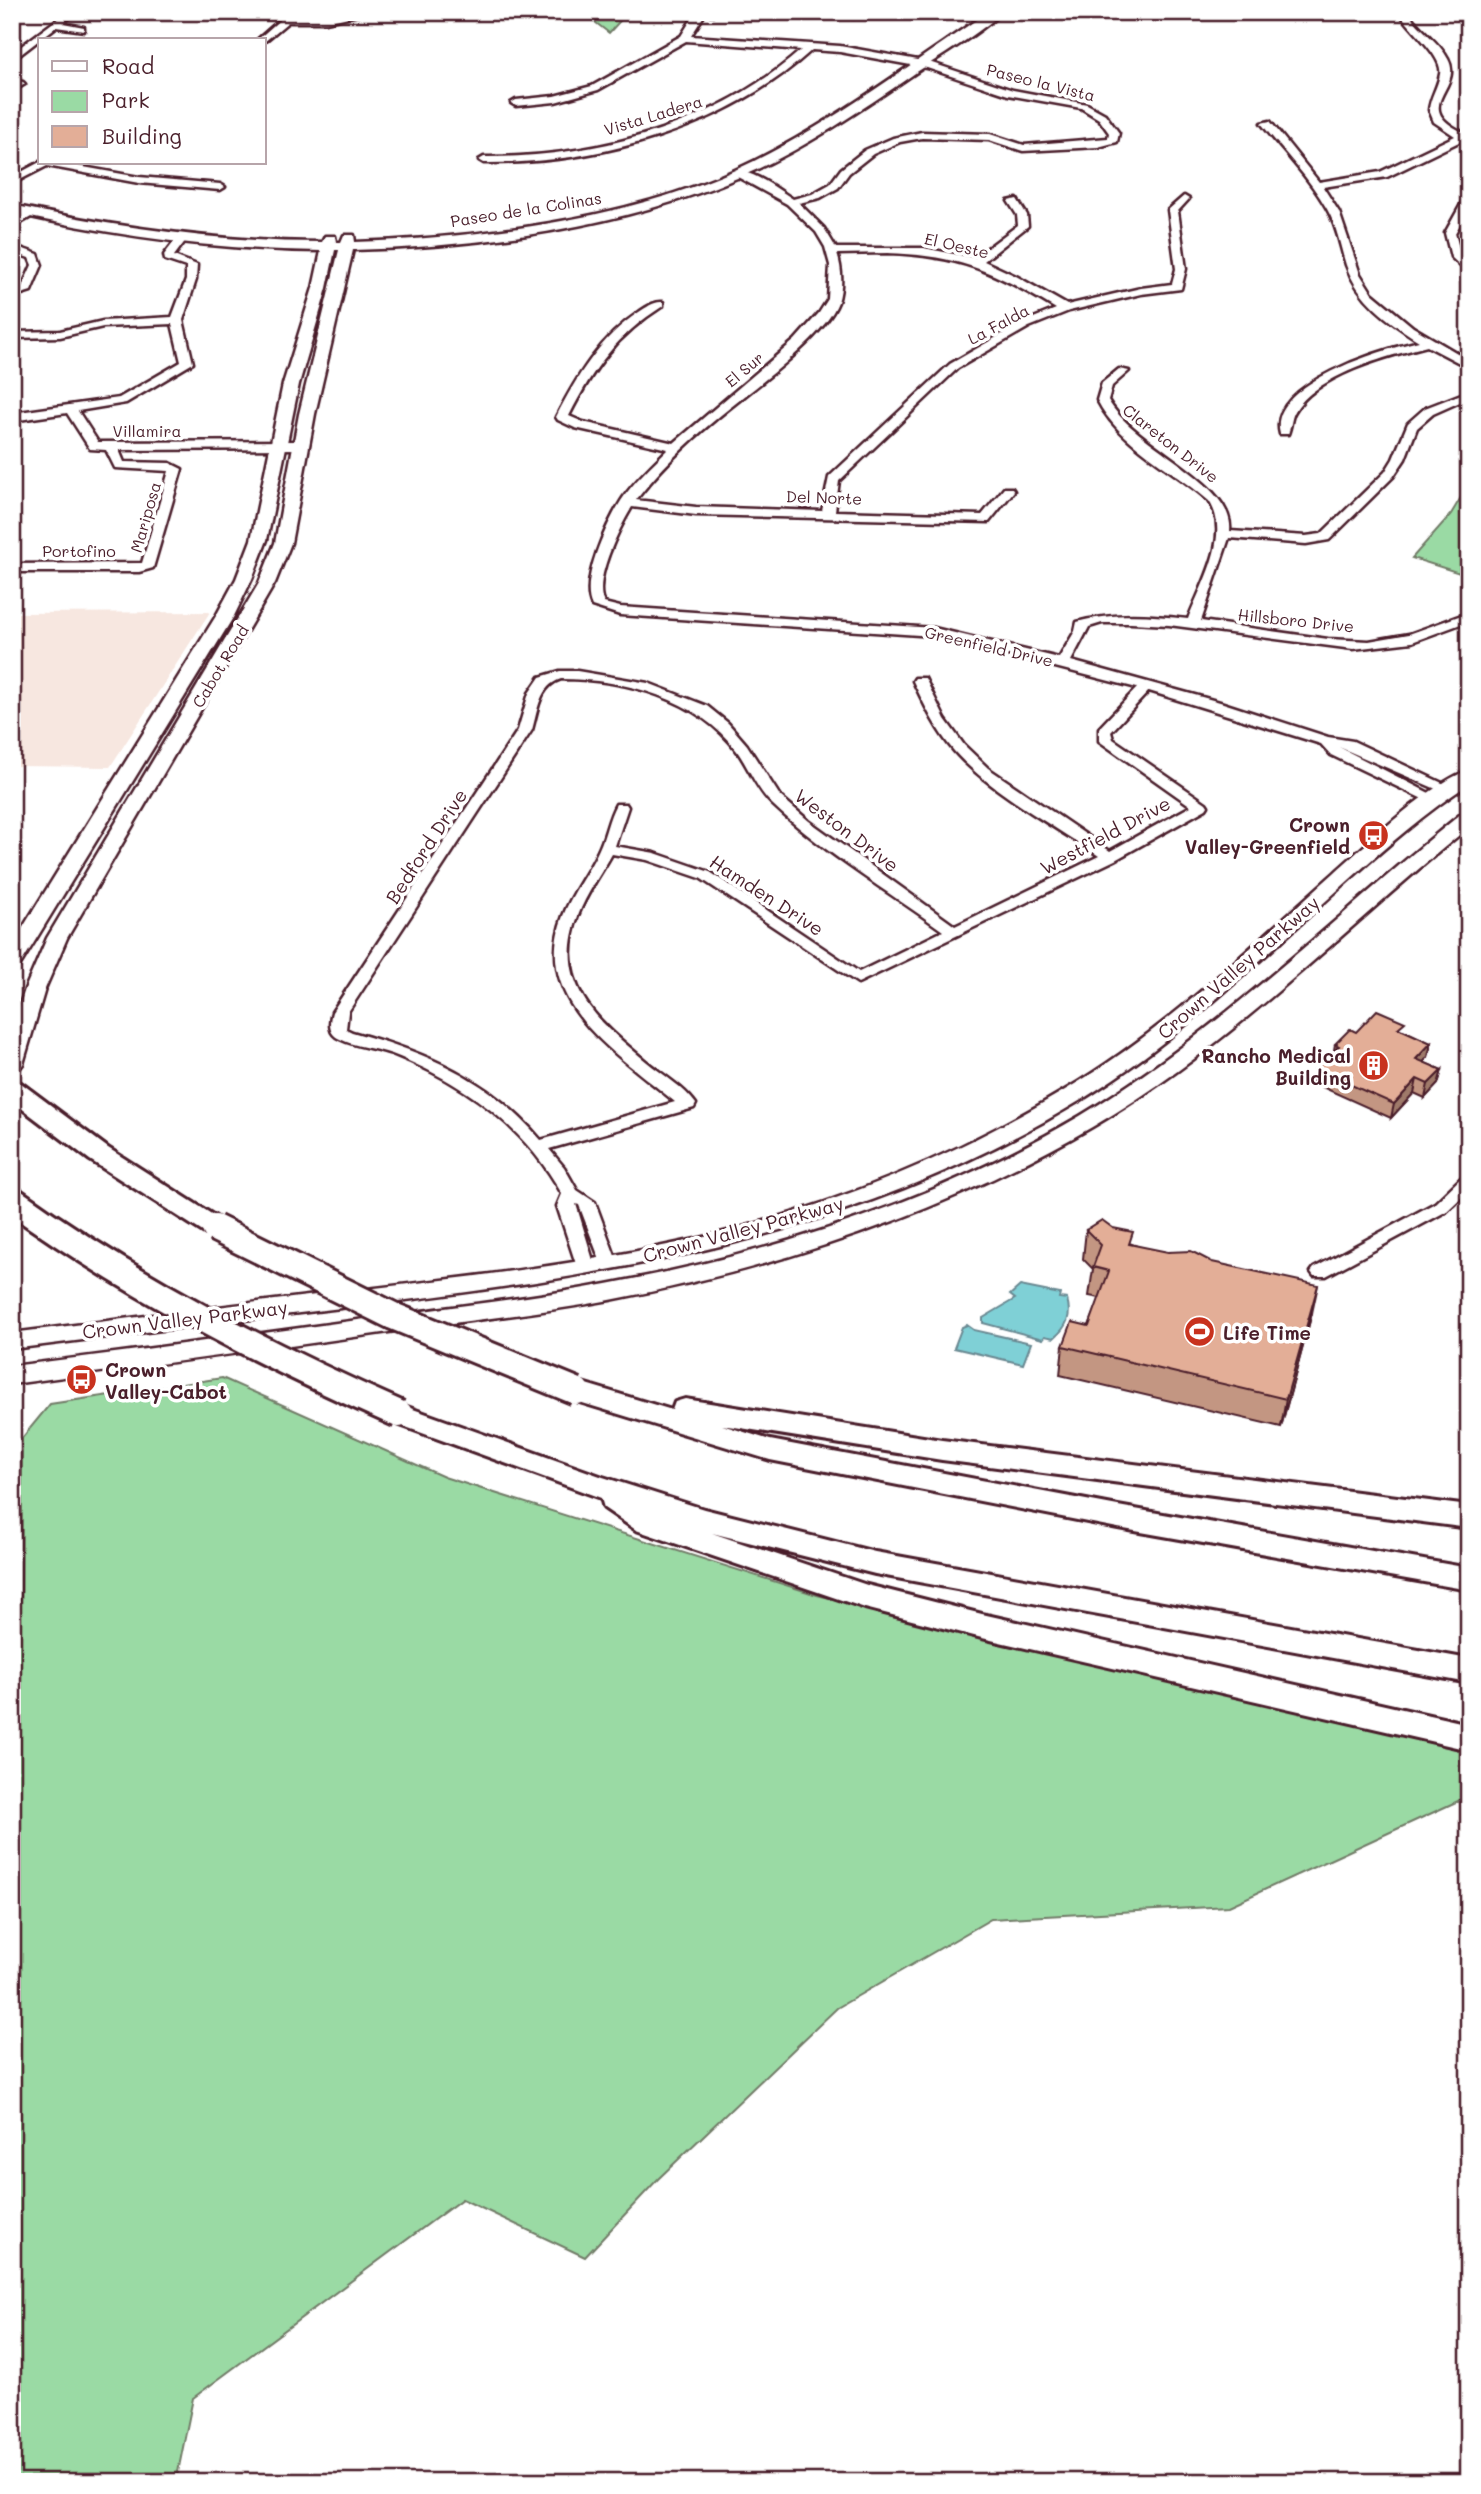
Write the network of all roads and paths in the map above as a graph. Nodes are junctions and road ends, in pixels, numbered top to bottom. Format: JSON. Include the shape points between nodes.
{"nodes":[{"id":1,"x":74,"y":12,"type":"edge"},
{"id":2,"x":367,"y":12,"type":"edge"},
{"id":3,"x":701,"y":12,"type":"edge"},
{"id":4,"x":708,"y":12,"type":"edge"},
{"id":5,"x":774,"y":12,"type":"edge"},
{"id":6,"x":822,"y":12,"type":"edge"},
{"id":7,"x":978,"y":12,"type":"edge"},
{"id":8,"x":996,"y":12,"type":"edge"},
{"id":9,"x":1404,"y":12,"type":"edge"},
{"id":10,"x":287,"y":15,"type":"edge"},
{"id":11,"x":854,"y":15,"type":"dead end"},
{"id":12,"x":54,"y":24,"type":"junction"},
{"id":13,"x":80,"y":29,"type":"dead end"},
{"id":14,"x":263,"y":38,"type":"edge"},
{"id":15,"x":685,"y":38,"type":"junction"},
{"id":16,"x":811,"y":46,"type":"junction"},
{"id":17,"x":12,"y":58,"type":"edge"},
{"id":18,"x":904,"y":60,"type":"junction"},
{"id":19,"x":919,"y":63,"type":"junction"},
{"id":20,"x":857,"y":89,"type":"dead end"},
{"id":21,"x":516,"y":103,"type":"dead end"},
{"id":22,"x":811,"y":118,"type":"dead end"},
{"id":23,"x":1266,"y":123,"type":"dead end"},
{"id":24,"x":1465,"y":138,"type":"edge"},
{"id":25,"x":484,"y":160,"type":"dead end"},
{"id":26,"x":44,"y":164,"type":"edge"},
{"id":27,"x":51,"y":164,"type":"edge"},
{"id":28,"x":738,"y":167,"type":"junction"},
{"id":29,"x":12,"y":181,"type":"edge"},
{"id":30,"x":1317,"y":185,"type":"junction"},
{"id":31,"x":220,"y":187,"type":"dead end"},
{"id":32,"x":12,"y":199,"type":"edge"},
{"id":33,"x":1184,"y":199,"type":"dead end"},
{"id":34,"x":1469,"y":199,"type":"edge"},
{"id":35,"x":1013,"y":201,"type":"dead end"},
{"id":36,"x":792,"y":202,"type":"junction"},
{"id":37,"x":12,"y":209,"type":"edge"},
{"id":38,"x":33,"y":213,"type":"junction"},
{"id":39,"x":104,"y":220,"type":"junction"},
{"id":40,"x":12,"y":225,"type":"edge"},
{"id":41,"x":181,"y":240,"type":"junction"},
{"id":42,"x":329,"y":242,"type":"junction"},
{"id":43,"x":349,"y":242,"type":"junction"},
{"id":44,"x":12,"y":248,"type":"edge"},
{"id":45,"x":832,"y":251,"type":"junction"},
{"id":46,"x":976,"y":262,"type":"junction"},
{"id":47,"x":1469,"y":271,"type":"edge"},
{"id":48,"x":12,"y":294,"type":"edge"},
{"id":49,"x":659,"y":304,"type":"dead end"},
{"id":50,"x":1065,"y":309,"type":"junction"},
{"id":51,"x":177,"y":320,"type":"junction"},
{"id":52,"x":12,"y":335,"type":"edge"},
{"id":53,"x":1429,"y":342,"type":"junction"},
{"id":54,"x":1469,"y":365,"type":"edge"},
{"id":55,"x":1123,"y":372,"type":"dead end"},
{"id":56,"x":1469,"y":394,"type":"edge"},
{"id":57,"x":71,"y":410,"type":"junction"},
{"id":58,"x":12,"y":417,"type":"edge"},
{"id":59,"x":1284,"y":431,"type":"dead end"},
{"id":60,"x":279,"y":445,"type":"junction"},
{"id":61,"x":302,"y":445,"type":"junction"},
{"id":62,"x":111,"y":446,"type":"junction"},
{"id":63,"x":676,"y":447,"type":"junction"},
{"id":64,"x":1008,"y":491,"type":"dead end"},
{"id":65,"x":626,"y":503,"type":"junction"},
{"id":66,"x":828,"y":514,"type":"junction"},
{"id":67,"x":1224,"y":534,"type":"junction"},
{"id":68,"x":146,"y":567,"type":"joint"},
{"id":69,"x":12,"y":568,"type":"edge"},
{"id":70,"x":600,"y":606,"type":"joint"},
{"id":71,"x":1467,"y":617,"type":"edge"},
{"id":72,"x":1193,"y":625,"type":"junction"},
{"id":73,"x":1063,"y":663,"type":"junction"},
{"id":74,"x":545,"y":680,"type":"joint"},
{"id":75,"x":920,"y":681,"type":"dead end"},
{"id":76,"x":1146,"y":686,"type":"junction"},
{"id":77,"x":1469,"y":776,"type":"edge"},
{"id":78,"x":1441,"y":794,"type":"junction"},
{"id":79,"x":1469,"y":798,"type":"edge"},
{"id":80,"x":621,"y":807,"type":"dead end"},
{"id":81,"x":1469,"y":816,"type":"edge"},
{"id":82,"x":607,"y":849,"type":"junction"},
{"id":83,"x":1110,"y":858,"type":"junction"},
{"id":84,"x":954,"y":933,"type":"junction"},
{"id":85,"x":12,"y":962,"type":"edge"},
{"id":86,"x":858,"y":978,"type":"joint"},
{"id":87,"x":12,"y":1064,"type":"edge"},
{"id":88,"x":12,"y":1088,"type":"edge"},
{"id":89,"x":538,"y":1147,"type":"junction"},
{"id":90,"x":1469,"y":1180,"type":"edge"},
{"id":91,"x":571,"y":1194,"type":"junction"},
{"id":92,"x":12,"y":1200,"type":"edge"},
{"id":93,"x":609,"y":1264,"type":"junction"},
{"id":94,"x":586,"y":1267,"type":"junction"},
{"id":95,"x":1320,"y":1272,"type":"dead end"},
{"id":96,"x":12,"y":1341,"type":"edge"},
{"id":97,"x":12,"y":1375,"type":"edge"},
{"id":98,"x":576,"y":1391,"type":"junction"},
{"id":99,"x":593,"y":1485,"type":"junction"},
{"id":100,"x":1469,"y":1517,"type":"edge"},
{"id":101,"x":1469,"y":1578,"type":"edge"},
{"id":102,"x":1469,"y":1671,"type":"edge"},
{"id":103,"x":1469,"y":1737,"type":"edge"}],
"edges":[{"from":1,"to":12,"type":"street"},
{"from":2,"to":10,"type":"street","via":[[326,19]]},
{"from":3,"to":15,"type":"street"},
{"from":4,"to":5,"type":"street"},
{"from":6,"to":11,"type":"street"},
{"from":7,"to":18,"type":"main road"},
{"from":8,"to":19,"type":"main road","name":"Paseo de la Colinas"},
{"from":9,"to":24,"type":"street","via":[[1447,65],[1433,108],[1435,115]]},
{"from":10,"to":14,"type":"street"},
{"from":12,"to":13,"type":"street"},
{"from":12,"to":17,"type":"street"},
{"from":15,"to":16,"type":"street","name":"Paseo la Vista"},
{"from":15,"to":21,"type":"street","via":[[595,88]]},
{"from":16,"to":18,"type":"street","name":"Paseo la Vista"},
{"from":16,"to":25,"type":"street","name":"Vista Ladera","via":[[794,65],[706,116],[579,153],[533,160]]},
{"from":18,"to":19,"type":"street","name":"Paseo la Vista"},
{"from":18,"to":20,"type":"main road"},
{"from":19,"to":28,"type":"main road","name":"Paseo de la Colinas","via":[[780,152]]},
{"from":19,"to":36,"type":"street","name":"Paseo la Vista","via":[[1011,93],[1095,110],[1112,128],[1113,140],[1023,148],[990,137],[922,135],[869,152],[834,186]]},
{"from":22,"to":28,"type":"main road","name":"Paseo de la Colinas"},
{"from":23,"to":30,"type":"street"},
{"from":24,"to":30,"type":"street","via":[[1383,175]]},
{"from":26,"to":29,"type":"street"},
{"from":27,"to":31,"type":"street","via":[[139,180]]},
{"from":28,"to":36,"type":"street","name":"El Sur"},
{"from":28,"to":43,"type":"main road","name":"Paseo de la Colinas","via":[[608,205],[544,218]]},
{"from":28,"to":43,"type":"main road","name":"Paseo de la Colinas","via":[[641,205],[560,223],[475,237]]},
{"from":30,"to":53,"type":"street","via":[[1335,213],[1359,282],[1381,308]]},
{"from":32,"to":39,"type":"main road","name":"Paseo de la Colinas"},
{"from":33,"to":50,"type":"street","name":"La Falda","via":[[1173,210],[1181,269],[1177,287]]},
{"from":34,"to":47,"type":"street","via":[[1450,233],[1457,257]]},
{"from":35,"to":46,"type":"street","via":[[1023,226]]},
{"from":36,"to":45,"type":"street","name":"El Sur","via":[[821,231]]},
{"from":37,"to":38,"type":"main road","name":"Paseo de la Colinas"},
{"from":38,"to":39,"type":"main road"},
{"from":38,"to":40,"type":"street"},
{"from":38,"to":41,"type":"main road","name":"Paseo de la Colinas"},
{"from":39,"to":42,"type":"main road","name":"Paseo de la Colinas"},
{"from":41,"to":42,"type":"main road","name":"Paseo de la Colinas"},
{"from":41,"to":51,"type":"street","via":[[169,258],[192,265]]},
{"from":42,"to":43,"type":"main road","name":"Paseo de la Colinas"},
{"from":42,"to":60,"type":"main road","name":"Cabot Road"},
{"from":43,"to":61,"type":"main road","name":"Cabot Road"},
{"from":44,"to":48,"type":"street","via":[[34,256],[37,265],[27,289]]},
{"from":45,"to":46,"type":"street","name":"El Oeste","via":[[935,253]]},
{"from":45,"to":63,"type":"street","name":"El Sur","via":[[837,274],[832,304],[798,345]]},
{"from":46,"to":50,"type":"street","name":"El Oeste"},
{"from":49,"to":63,"type":"street","via":[[622,329],[594,357],[562,417]]},
{"from":50,"to":66,"type":"street","name":"La Falda","via":[[1026,325],[954,366],[834,480]]},
{"from":51,"to":52,"type":"street"},
{"from":51,"to":57,"type":"street","via":[[187,363],[122,401]]},
{"from":53,"to":54,"type":"street"},
{"from":53,"to":59,"type":"street","via":[[1371,358],[1321,383],[1289,412]]},
{"from":55,"to":67,"type":"street","name":"Clareton Drive","via":[[1105,386],[1106,411],[1216,500],[1223,510]]},
{"from":56,"to":67,"type":"street","via":[[1429,411],[1412,426],[1389,474],[1325,537],[1306,540]]},
{"from":57,"to":58,"type":"street"},
{"from":57,"to":62,"type":"street","name":"Villamira","via":[[94,446]]},
{"from":60,"to":61,"type":"street","name":"Villamira"},
{"from":60,"to":62,"type":"street","name":"Villamira"},
{"from":60,"to":85,"type":"main road","name":"Cabot Road","via":[[258,540],[225,616]]},
{"from":61,"to":87,"type":"main road","name":"Cabot Road","via":[[283,543],[267,583],[57,938],[35,989]]},
{"from":62,"to":68,"type":"street","name":"Mariposa","via":[[119,465],[176,469]]},
{"from":63,"to":65,"type":"street","name":"El Sur"},
{"from":64,"to":66,"type":"street","name":"Del Norte","via":[[985,519]]},
{"from":65,"to":66,"type":"street","name":"Del Norte","via":[[696,511]]},
{"from":65,"to":70,"type":"street","name":"El Sur","via":[[602,549],[594,597]]},
{"from":67,"to":72,"type":"street"},
{"from":68,"to":69,"type":"street","name":"Portofino"},
{"from":70,"to":73,"type":"street","name":"Greenfield Drive","via":[[934,632]]},
{"from":71,"to":72,"type":"street","name":"Hillsboro Drive","via":[[1425,636],[1355,645]]},
{"from":72,"to":73,"type":"street","name":"Hillsboro Drive","via":[[1118,619],[1112,626],[1082,631]]},
{"from":73,"to":76,"type":"street","name":"Greenfield Drive"},
{"from":74,"to":84,"type":"street","name":"Weston Drive","via":[[577,675],[648,687],[702,709],[742,748],[775,799]]},
{"from":74,"to":89,"type":"street","name":"Bedford Drive","via":[[525,730],[337,1023],[346,1036],[394,1049],[456,1077],[512,1117]]},
{"from":75,"to":83,"type":"street","via":[[938,720],[982,771]]},
{"from":76,"to":78,"type":"street","name":"Greenfield Drive","via":[[1326,741],[1336,752]]},
{"from":76,"to":83,"type":"street","name":"Westfield Drive","via":[[1104,731],[1106,741],[1201,806]]},
{"from":77,"to":78,"type":"main road","name":"Crown Valley Parkway"},
{"from":78,"to":79,"type":"main road","name":"Greenfield Drive"},
{"from":78,"to":81,"type":"main road","name":"Greenfield Drive"},
{"from":78,"to":93,"type":"main road","name":"Crown Valley Parkway","via":[[1401,823],[1171,1027],[1128,1061],[1029,1121],[954,1158],[813,1214]]},
{"from":80,"to":82,"type":"street"},
{"from":81,"to":97,"type":"main road","name":"Crown Valley Parkway","via":[[1239,1013],[1141,1087],[1026,1153],[894,1213],[751,1259],[611,1292]]},
{"from":82,"to":86,"type":"street","name":"Hamden Drive","via":[[650,856],[705,875]]},
{"from":82,"to":89,"type":"street","via":[[571,914],[563,942],[564,973],[579,1007],[602,1032],[688,1104]]},
{"from":83,"to":84,"type":"street","name":"Westfield Drive"},
{"from":84,"to":86,"type":"street","name":"Westfield Drive"},
{"from":88,"to":98,"type":"highway","bridge":true,"via":[[99,1154],[291,1270],[464,1349]]},
{"from":89,"to":91,"type":"street"},
{"from":90,"to":95,"type":"street","via":[[1441,1207]]},
{"from":91,"to":93,"type":"street","via":[[586,1202]]},
{"from":91,"to":94,"type":"street","via":[[566,1206]]},
{"from":92,"to":99,"type":"highway","bridge":true,"via":[[154,1294],[252,1347],[399,1414]]},
{"from":93,"to":94,"type":"main road","name":"Crown Valley Parkway"},
{"from":94,"to":96,"type":"main road","name":"Crown Valley Parkway"},
{"from":98,"to":100,"type":"highway","via":[[942,1450]]},
{"from":98,"to":101,"type":"highway","via":[[783,1452]]},
{"from":99,"to":102,"type":"highway","via":[[716,1523],[875,1563]]},
{"from":99,"to":103,"type":"highway","via":[[646,1522],[865,1596]]}]}
